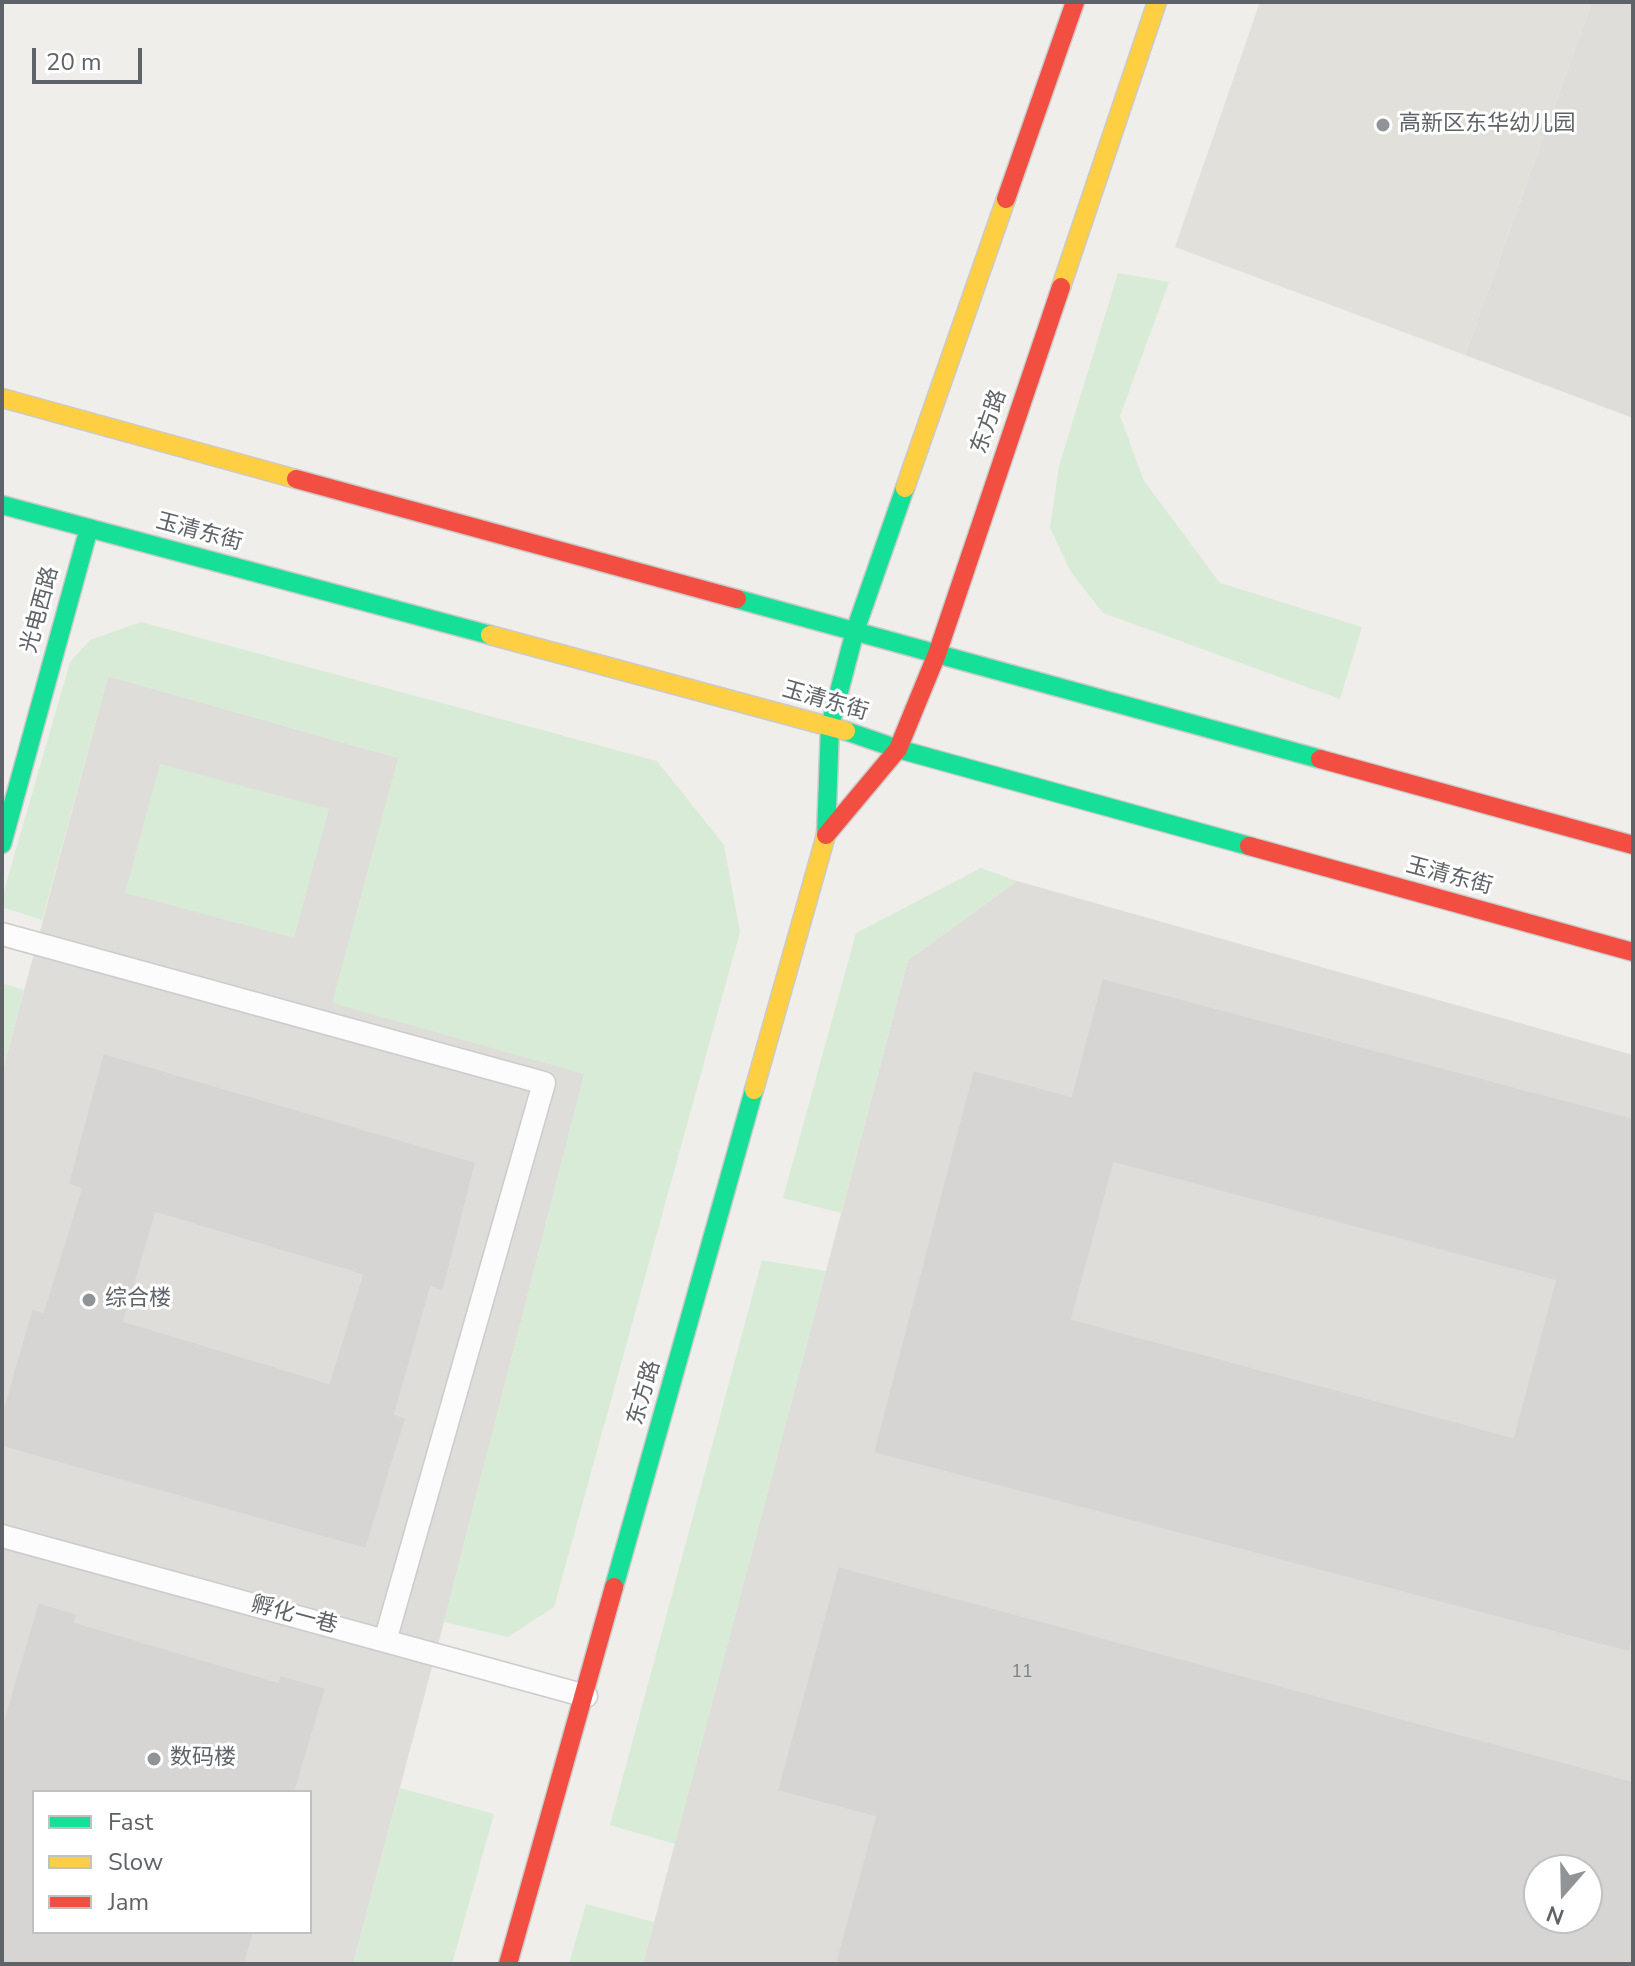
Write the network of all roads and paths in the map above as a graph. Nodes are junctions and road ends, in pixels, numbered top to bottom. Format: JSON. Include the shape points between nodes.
{"nodes":[{"id":1,"x":1075,"y":2,"type":"edge"},
{"id":2,"x":1157,"y":2,"type":"edge"},
{"id":3,"x":2,"y":398,"type":"edge"},
{"id":4,"x":2,"y":505,"type":"edge"},
{"id":5,"x":89,"y":528,"type":"junction"},
{"id":6,"x":855,"y":631,"type":"junction"},
{"id":7,"x":937,"y":654,"type":"junction"},
{"id":8,"x":830,"y":726,"type":"junction"},
{"id":9,"x":898,"y":749,"type":"junction"},
{"id":10,"x":826,"y":835,"type":"junction"},
{"id":11,"x":2,"y":844,"type":"edge"},
{"id":12,"x":1633,"y":845,"type":"edge"},
{"id":13,"x":2,"y":934,"type":"edge"},
{"id":14,"x":1633,"y":952,"type":"edge"},
{"id":15,"x":2,"y":1536,"type":"edge"},
{"id":16,"x":385,"y":1641,"type":"junction"},
{"id":17,"x":586,"y":1696,"type":"junction"},
{"id":18,"x":508,"y":1964,"type":"edge"}],
"edges":[{"from":1,"to":6,"type":"main road","name":"东方路"},
{"from":2,"to":7,"type":"main road","name":"东方路"},
{"from":3,"to":6,"type":"main road"},
{"from":4,"to":5,"type":"main road","name":"玉清东街"},
{"from":5,"to":8,"type":"main road","name":"玉清东街"},
{"from":5,"to":11,"type":"main road","name":"光电西路"},
{"from":6,"to":7,"type":"main road"},
{"from":6,"to":8,"type":"main road","name":"东方路"},
{"from":7,"to":9,"type":"main road","name":"东方路"},
{"from":7,"to":12,"type":"main road"},
{"from":8,"to":9,"type":"main road","name":"玉清东街"},
{"from":8,"to":10,"type":"main road","name":"东方路"},
{"from":9,"to":10,"type":"main road","name":"东方路"},
{"from":9,"to":14,"type":"main road","name":"玉清东街"},
{"from":10,"to":17,"type":"main road","name":"东方路"},
{"from":13,"to":16,"type":"lane","via":[[544,1083]]},
{"from":15,"to":16,"type":"lane","name":"孵化一巷"},
{"from":16,"to":17,"type":"lane","name":"孵化一巷"},
{"from":17,"to":18,"type":"main road","name":"东方路"}]}
